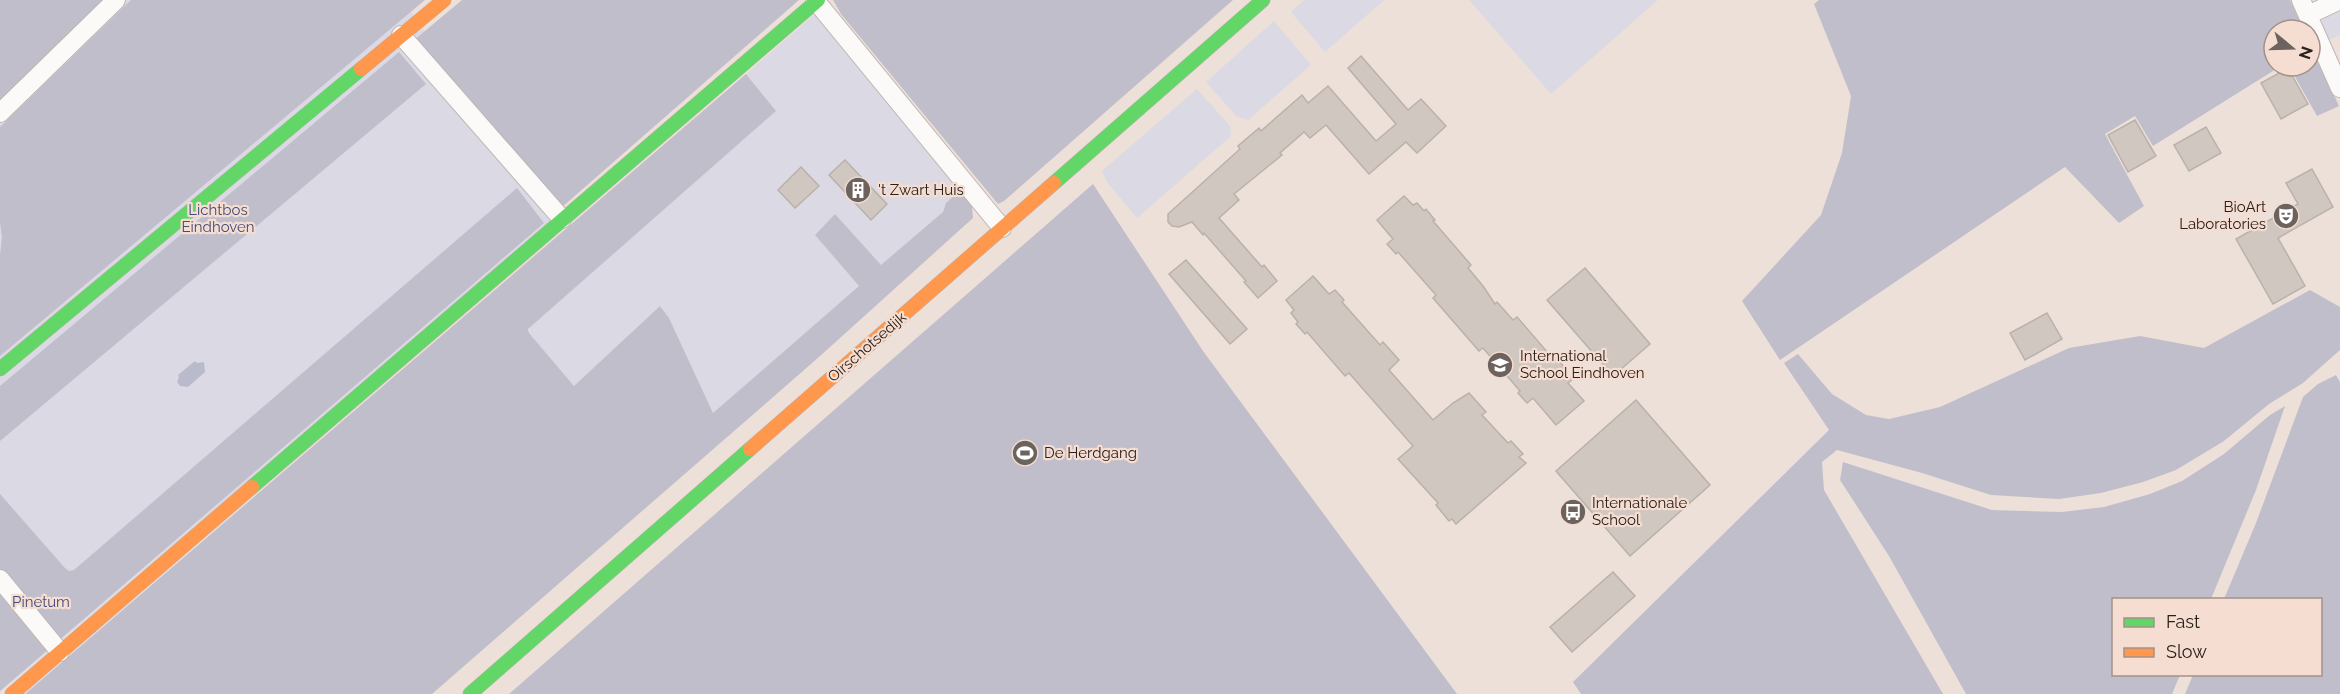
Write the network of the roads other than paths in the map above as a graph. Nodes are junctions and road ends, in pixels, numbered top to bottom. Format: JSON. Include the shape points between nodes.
{"nodes":[{"id":1,"x":116,"y":0,"type":"edge"},
{"id":2,"x":444,"y":0,"type":"edge"},
{"id":3,"x":817,"y":0,"type":"edge"},
{"id":4,"x":1263,"y":0,"type":"edge"},
{"id":5,"x":2340,"y":0,"type":"edge"},
{"id":6,"x":2305,"y":7,"type":"edge"},
{"id":7,"x":401,"y":35,"type":"junction"},
{"id":8,"x":2340,"y":88,"type":"edge"},
{"id":9,"x":0,"y":113,"type":"edge"},
{"id":10,"x":562,"y":219,"type":"junction"},
{"id":11,"x":1002,"y":228,"type":"junction"},
{"id":12,"x":0,"y":369,"type":"edge"},
{"id":13,"x":0,"y":579,"type":"edge"},
{"id":14,"x":60,"y":652,"type":"junction"},
{"id":15,"x":12,"y":694,"type":"edge"},
{"id":16,"x":470,"y":694,"type":"edge"}],
"edges":[{"from":1,"to":9,"type":"street"},
{"from":2,"to":7,"type":"street"},
{"from":3,"to":10,"type":"street"},
{"from":3,"to":11,"type":"street"},
{"from":4,"to":11,"type":"street","name":"Oirschotsedijk"},
{"from":5,"to":6,"type":"street"},
{"from":6,"to":8,"type":"street"},
{"from":7,"to":10,"type":"street"},
{"from":7,"to":12,"type":"street"},
{"from":10,"to":14,"type":"street"},
{"from":11,"to":16,"type":"street","name":"Oirschotsedijk"},
{"from":13,"to":14,"type":"street"},
{"from":14,"to":15,"type":"street"}]}
